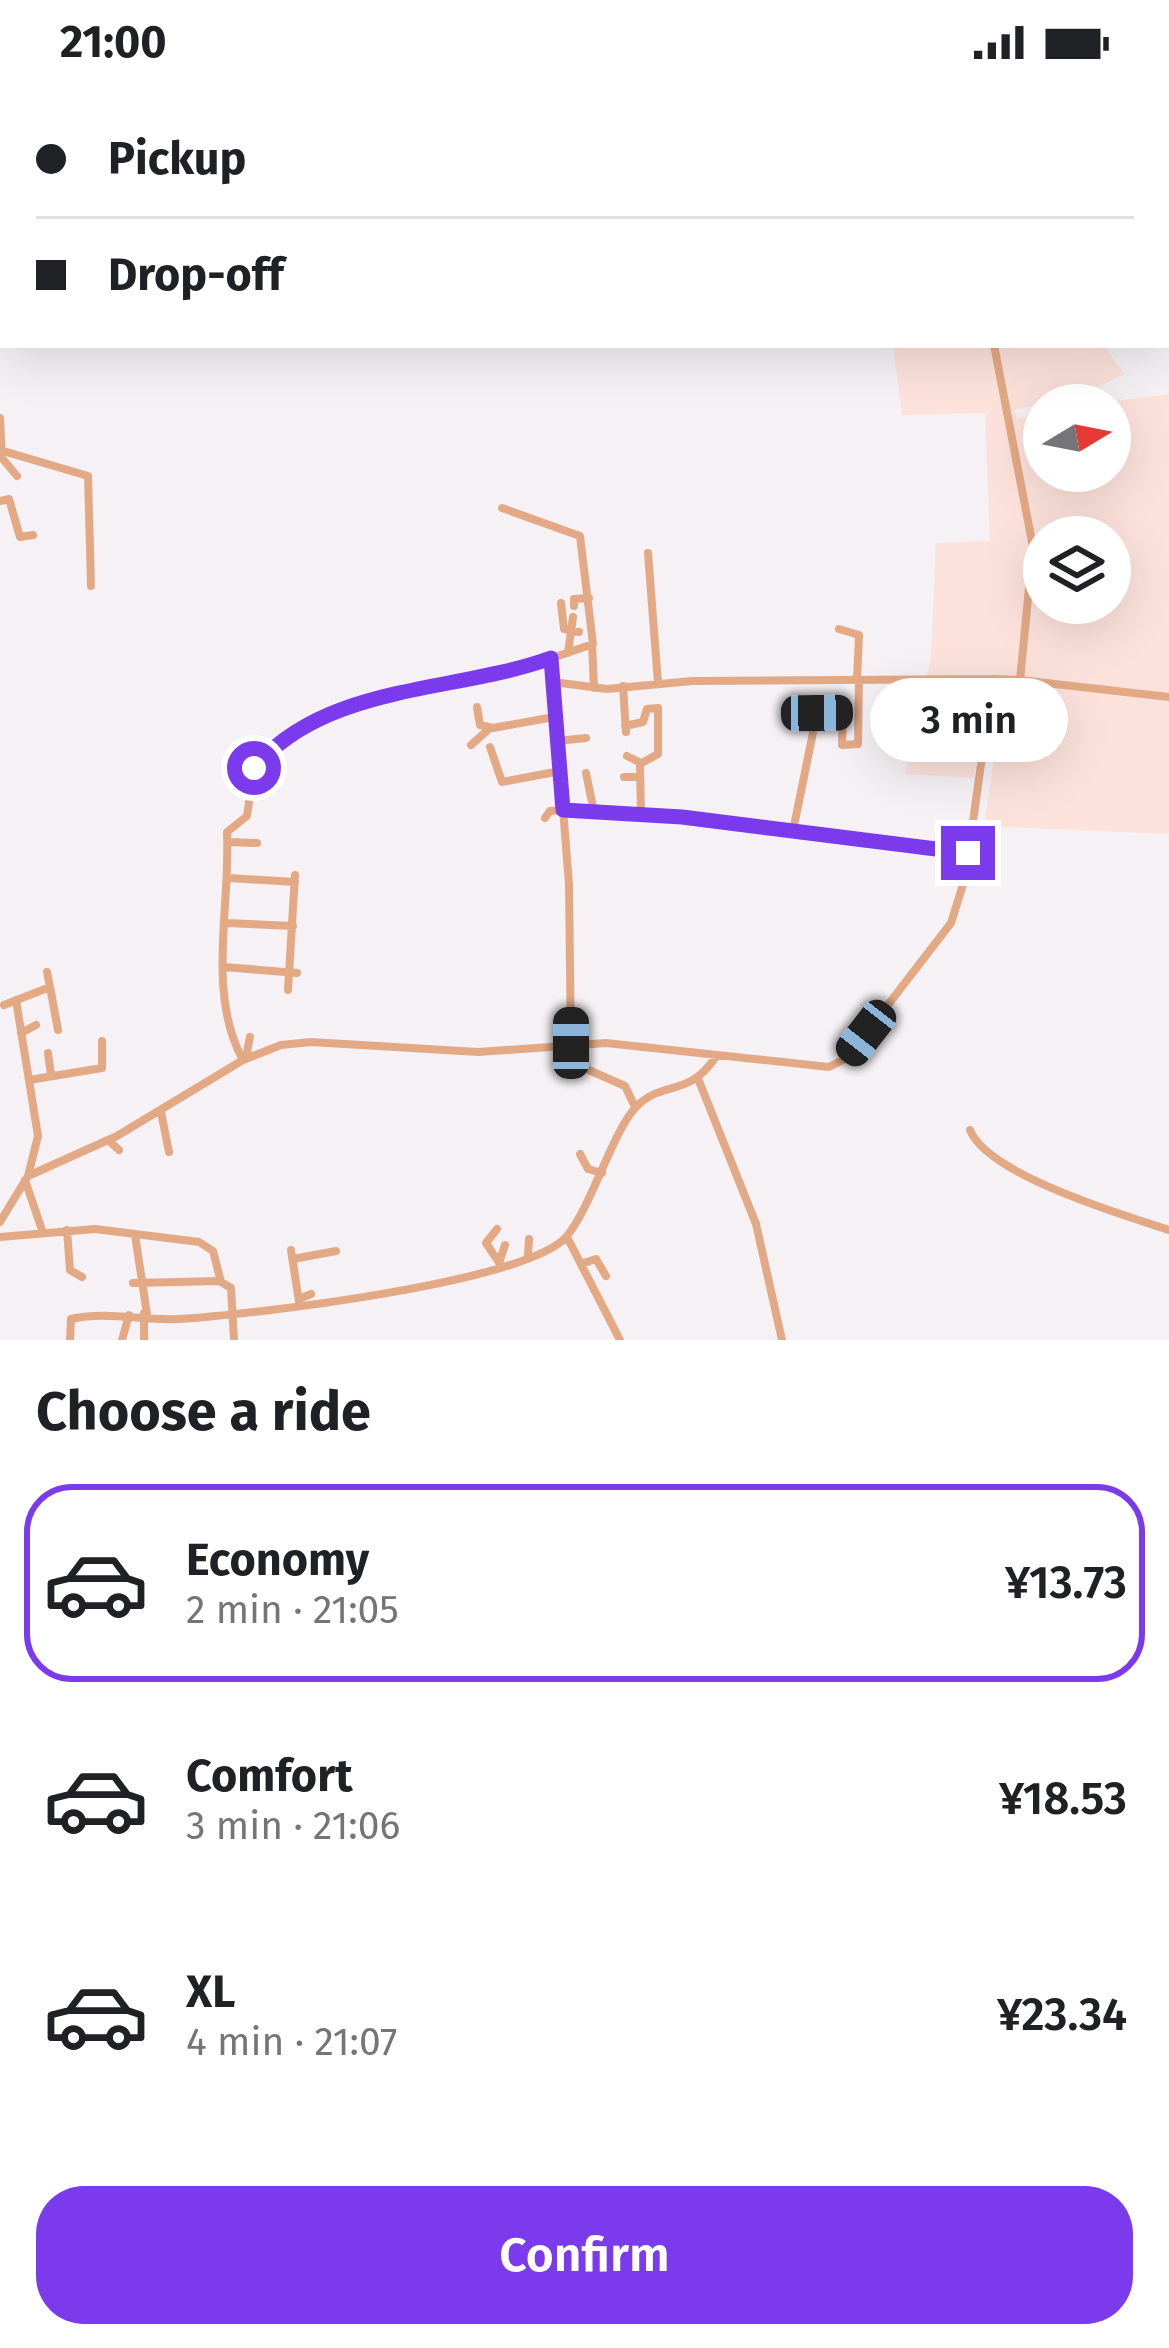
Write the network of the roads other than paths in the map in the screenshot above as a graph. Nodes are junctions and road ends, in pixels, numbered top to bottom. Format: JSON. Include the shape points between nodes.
{"nodes":[{"id":1,"x":995,"y":348,"type":"edge"},
{"id":2,"x":0,"y":418,"type":"edge"},
{"id":3,"x":0,"y":450,"type":"edge"},
{"id":4,"x":16,"y":476,"type":"dead end"},
{"id":5,"x":0,"y":501,"type":"edge"},
{"id":6,"x":502,"y":508,"type":"dead end"},
{"id":7,"x":33,"y":535,"type":"dead end"},
{"id":8,"x":648,"y":553,"type":"dead end"},
{"id":9,"x":91,"y":586,"type":"dead end"},
{"id":10,"x":589,"y":598,"type":"junction"},
{"id":11,"x":561,"y":603,"type":"dead end"},
{"id":12,"x":574,"y":606,"type":"dead end"},
{"id":13,"x":573,"y":617,"type":"dead end"},
{"id":14,"x":839,"y":629,"type":"dead end"},
{"id":15,"x":574,"y":632,"type":"junction"},
{"id":16,"x":592,"y":644,"type":"junction"},
{"id":17,"x":568,"y":653,"type":"junction"},
{"id":18,"x":550,"y":657,"type":"junction"},
{"id":19,"x":993,"y":679,"type":"junction"},
{"id":20,"x":858,"y":680,"type":"junction"},
{"id":21,"x":1020,"y":680,"type":"junction"},
{"id":22,"x":552,"y":682,"type":"junction"},
{"id":23,"x":658,"y":683,"type":"junction"},
{"id":24,"x":623,"y":686,"type":"junction"},
{"id":25,"x":594,"y":688,"type":"junction"},
{"id":26,"x":1169,"y":697,"type":"edge"},
{"id":27,"x":477,"y":707,"type":"dead end"},
{"id":28,"x":859,"y":712,"type":"junction"},
{"id":29,"x":843,"y":713,"type":"junction"},
{"id":30,"x":554,"y":718,"type":"junction"},
{"id":31,"x":490,"y":728,"type":"junction"},
{"id":32,"x":586,"y":738,"type":"dead end"},
{"id":33,"x":557,"y":741,"type":"junction"},
{"id":34,"x":470,"y":745,"type":"dead end"},
{"id":35,"x":490,"y":747,"type":"dead end"},
{"id":36,"x":628,"y":756,"type":"dead end"},
{"id":37,"x":641,"y":763,"type":"junction"},
{"id":38,"x":560,"y":771,"type":"junction"},
{"id":39,"x":586,"y":773,"type":"dead end"},
{"id":40,"x":624,"y":777,"type":"dead end"},
{"id":41,"x":640,"y":777,"type":"junction"},
{"id":42,"x":563,"y":810,"type":"junction"},
{"id":43,"x":594,"y":812,"type":"junction"},
{"id":44,"x":641,"y":814,"type":"junction"},
{"id":45,"x":545,"y":818,"type":"dead end"},
{"id":46,"x":793,"y":831,"type":"junction"},
{"id":47,"x":228,"y":842,"type":"junction"},
{"id":48,"x":256,"y":842,"type":"dead end"},
{"id":49,"x":968,"y":853,"type":"junction"},
{"id":50,"x":229,"y":878,"type":"junction"},
{"id":51,"x":227,"y":922,"type":"junction"},
{"id":52,"x":293,"y":926,"type":"junction"},
{"id":53,"x":224,"y":967,"type":"junction"},
{"id":54,"x":47,"y":972,"type":"dead end"},
{"id":55,"x":293,"y":973,"type":"junction"},
{"id":56,"x":50,"y":986,"type":"junction"},
{"id":57,"x":288,"y":990,"type":"dead end"},
{"id":58,"x":16,"y":1001,"type":"junction"},
{"id":59,"x":4,"y":1005,"type":"dead end"},
{"id":60,"x":36,"y":1025,"type":"dead end"},
{"id":61,"x":58,"y":1030,"type":"dead end"},
{"id":62,"x":21,"y":1033,"type":"junction"},
{"id":63,"x":250,"y":1037,"type":"dead end"},
{"id":64,"x":102,"y":1041,"type":"dead end"},
{"id":65,"x":571,"y":1043,"type":"junction"},
{"id":66,"x":48,"y":1054,"type":"dead end"},
{"id":67,"x":717,"y":1055,"type":"junction"},
{"id":68,"x":245,"y":1059,"type":"junction"},
{"id":69,"x":51,"y":1075,"type":"junction"},
{"id":70,"x":29,"y":1080,"type":"junction"},
{"id":71,"x":699,"y":1081,"type":"junction"},
{"id":72,"x":635,"y":1107,"type":"junction"},
{"id":73,"x":160,"y":1112,"type":"junction"},
{"id":74,"x":970,"y":1130,"type":"dead end"},
{"id":75,"x":108,"y":1140,"type":"junction"},
{"id":76,"x":119,"y":1150,"type":"dead end"},
{"id":77,"x":169,"y":1152,"type":"dead end"},
{"id":78,"x":580,"y":1154,"type":"dead end"},
{"id":79,"x":602,"y":1173,"type":"junction"},
{"id":80,"x":27,"y":1178,"type":"junction"},
{"id":81,"x":0,"y":1222,"type":"edge"},
{"id":82,"x":497,"y":1229,"type":"dead end"},
{"id":83,"x":42,"y":1230,"type":"junction"},
{"id":84,"x":67,"y":1230,"type":"junction"},
{"id":85,"x":1169,"y":1230,"type":"edge"},
{"id":86,"x":135,"y":1235,"type":"junction"},
{"id":87,"x":567,"y":1236,"type":"junction"},
{"id":88,"x":0,"y":1237,"type":"edge"},
{"id":89,"x":529,"y":1238,"type":"dead end"},
{"id":90,"x":505,"y":1245,"type":"dead end"},
{"id":91,"x":336,"y":1251,"type":"dead end"},
{"id":92,"x":528,"y":1255,"type":"junction"},
{"id":93,"x":581,"y":1264,"type":"junction"},
{"id":94,"x":500,"y":1266,"type":"junction"},
{"id":95,"x":606,"y":1276,"type":"dead end"},
{"id":96,"x":82,"y":1277,"type":"dead end"},
{"id":97,"x":220,"y":1281,"type":"junction"},
{"id":98,"x":136,"y":1282,"type":"junction"},
{"id":99,"x":311,"y":1294,"type":"dead end"},
{"id":100,"x":299,"y":1301,"type":"junction"},
{"id":101,"x":235,"y":1312,"type":"junction"},
{"id":102,"x":130,"y":1314,"type":"junction"},
{"id":103,"x":146,"y":1314,"type":"junction"},
{"id":104,"x":70,"y":1340,"type":"edge"},
{"id":105,"x":122,"y":1340,"type":"edge"},
{"id":106,"x":144,"y":1340,"type":"edge"},
{"id":107,"x":234,"y":1340,"type":"edge"},
{"id":108,"x":620,"y":1340,"type":"edge"},
{"id":109,"x":782,"y":1340,"type":"edge"}],
"edges":[{"from":1,"to":21,"type":"street","via":[[1033,547]]},
{"from":2,"to":3,"type":"street"},
{"from":3,"to":4,"type":"street"},
{"from":3,"to":9,"type":"street","via":[[88,476]]},
{"from":5,"to":7,"type":"street","via":[[9,499],[20,537]]},
{"from":6,"to":10,"type":"street","via":[[580,536]]},
{"from":8,"to":23,"type":"street"},
{"from":10,"to":12,"type":"street","via":[[574,599]]},
{"from":10,"to":16,"type":"street"},
{"from":11,"to":15,"type":"street","via":[[562,626]]},
{"from":13,"to":15,"type":"street"},
{"from":14,"to":20,"type":"street","via":[[859,635]]},
{"from":15,"to":17,"type":"street"},
{"from":16,"to":17,"type":"street"},
{"from":16,"to":25,"type":"street"},
{"from":17,"to":18,"type":"street"},
{"from":18,"to":22,"type":"street"},
{"from":18,"to":47,"type":"street","via":[[369,698],[292,735],[254,768],[248,813],[230,828]]},
{"from":19,"to":20,"type":"street"},
{"from":19,"to":21,"type":"street"},
{"from":19,"to":49,"type":"street"},
{"from":20,"to":23,"type":"street"},
{"from":20,"to":28,"type":"street"},
{"from":21,"to":26,"type":"street"},
{"from":22,"to":25,"type":"street"},
{"from":22,"to":30,"type":"street"},
{"from":23,"to":24,"type":"street"},
{"from":24,"to":25,"type":"street"},
{"from":24,"to":37,"type":"street","via":[[626,729],[658,707],[658,754]]},
{"from":27,"to":31,"type":"street","via":[[480,725]]},
{"from":28,"to":29,"type":"street"},
{"from":28,"to":29,"type":"street","via":[[855,745],[842,745]]},
{"from":29,"to":46,"type":"street","via":[[817,713]]},
{"from":30,"to":31,"type":"street"},
{"from":30,"to":33,"type":"street"},
{"from":31,"to":34,"type":"street"},
{"from":32,"to":33,"type":"street"},
{"from":33,"to":38,"type":"street"},
{"from":35,"to":38,"type":"street","via":[[502,782]]},
{"from":36,"to":37,"type":"street"},
{"from":37,"to":41,"type":"street"},
{"from":38,"to":42,"type":"street"},
{"from":39,"to":43,"type":"street"},
{"from":40,"to":41,"type":"street"},
{"from":41,"to":44,"type":"street"},
{"from":42,"to":43,"type":"street"},
{"from":42,"to":45,"type":"street"},
{"from":42,"to":65,"type":"street"},
{"from":43,"to":44,"type":"street"},
{"from":44,"to":46,"type":"street"},
{"from":46,"to":49,"type":"street"},
{"from":47,"to":48,"type":"street"},
{"from":47,"to":50,"type":"street"},
{"from":49,"to":67,"type":"street","via":[[952,922],[847,1058],[829,1067]]},
{"from":50,"to":51,"type":"street"},
{"from":50,"to":52,"type":"street","via":[[295,878]]},
{"from":51,"to":52,"type":"street"},
{"from":51,"to":53,"type":"street"},
{"from":52,"to":55,"type":"street"},
{"from":53,"to":55,"type":"street"},
{"from":53,"to":68,"type":"street","via":[[233,1041]]},
{"from":54,"to":56,"type":"street"},
{"from":55,"to":57,"type":"street"},
{"from":56,"to":58,"type":"street"},
{"from":56,"to":61,"type":"street"},
{"from":58,"to":59,"type":"street"},
{"from":58,"to":62,"type":"street"},
{"from":60,"to":62,"type":"street"},
{"from":62,"to":70,"type":"street"},
{"from":63,"to":68,"type":"street"},
{"from":64,"to":69,"type":"street","via":[[102,1068]]},
{"from":65,"to":67,"type":"street"},
{"from":65,"to":68,"type":"street","via":[[478,1052],[296,1042]]},
{"from":65,"to":72,"type":"street","via":[[582,1066],[625,1086]]},
{"from":66,"to":69,"type":"street"},
{"from":67,"to":71,"type":"street"},
{"from":68,"to":73,"type":"street"},
{"from":69,"to":70,"type":"street"},
{"from":70,"to":80,"type":"street","via":[[38,1145]]},
{"from":71,"to":72,"type":"street"},
{"from":71,"to":109,"type":"street","via":[[756,1224]]},
{"from":72,"to":79,"type":"street"},
{"from":73,"to":75,"type":"street"},
{"from":73,"to":77,"type":"street"},
{"from":74,"to":85,"type":"street","via":[[1006,1166]]},
{"from":75,"to":76,"type":"street"},
{"from":75,"to":80,"type":"street"},
{"from":78,"to":79,"type":"street","via":[[587,1169]]},
{"from":79,"to":87,"type":"street"},
{"from":80,"to":81,"type":"street"},
{"from":80,"to":83,"type":"street"},
{"from":82,"to":94,"type":"street","via":[[486,1237]]},
{"from":83,"to":84,"type":"street"},
{"from":83,"to":88,"type":"street"},
{"from":84,"to":86,"type":"street"},
{"from":84,"to":96,"type":"street","via":[[70,1270]]},
{"from":86,"to":97,"type":"street","via":[[210,1248]]},
{"from":86,"to":98,"type":"street"},
{"from":87,"to":92,"type":"street"},
{"from":87,"to":93,"type":"street"},
{"from":89,"to":92,"type":"street"},
{"from":90,"to":94,"type":"street"},
{"from":91,"to":100,"type":"street","via":[[292,1254]]},
{"from":92,"to":94,"type":"street"},
{"from":93,"to":95,"type":"street","via":[[596,1259]]},
{"from":93,"to":108,"type":"street"},
{"from":94,"to":100,"type":"street","via":[[442,1285]]},
{"from":97,"to":98,"type":"street"},
{"from":97,"to":101,"type":"street","via":[[231,1288]]},
{"from":98,"to":103,"type":"street"},
{"from":99,"to":100,"type":"street"},
{"from":100,"to":101,"type":"street"},
{"from":101,"to":103,"type":"street"},
{"from":101,"to":107,"type":"street"},
{"from":102,"to":103,"type":"street"},
{"from":102,"to":104,"type":"street","via":[[71,1319]]},
{"from":102,"to":105,"type":"street"},
{"from":103,"to":106,"type":"street"}]}
